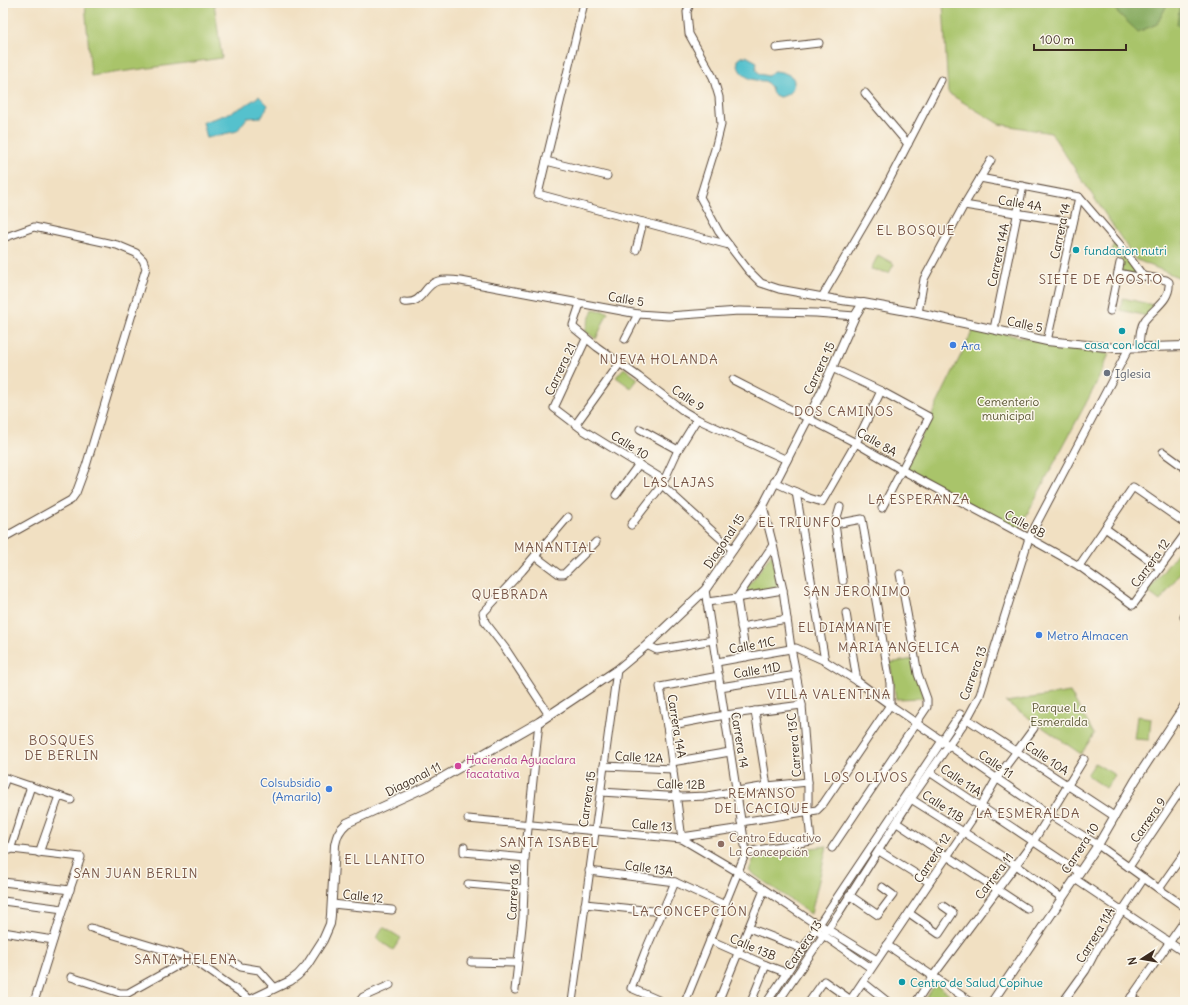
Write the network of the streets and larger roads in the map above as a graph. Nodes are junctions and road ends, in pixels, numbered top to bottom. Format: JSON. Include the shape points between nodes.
{"nodes":[{"id":1,"x":584,"y":3,"type":"edge"},
{"id":2,"x":690,"y":3,"type":"edge"},
{"id":3,"x":819,"y":44,"type":"dead end"},
{"id":4,"x":776,"y":48,"type":"dead end"},
{"id":5,"x":941,"y":80,"type":"dead end"},
{"id":6,"x":865,"y":93,"type":"dead end"},
{"id":7,"x":908,"y":144,"type":"junction"},
{"id":8,"x":991,"y":160,"type":"dead end"},
{"id":9,"x":546,"y":161,"type":"junction"},
{"id":10,"x":607,"y":176,"type":"dead end"},
{"id":11,"x":980,"y":178,"type":"junction"},
{"id":12,"x":1023,"y":186,"type":"junction"},
{"id":13,"x":1079,"y":197,"type":"junction"},
{"id":14,"x":964,"y":205,"type":"junction"},
{"id":15,"x":1018,"y":213,"type":"junction"},
{"id":16,"x":643,"y":222,"type":"junction"},
{"id":17,"x":1073,"y":222,"type":"junction"},
{"id":18,"x":3,"y":238,"type":"edge"},
{"id":19,"x":729,"y":244,"type":"junction"},
{"id":20,"x":636,"y":250,"type":"dead end"},
{"id":21,"x":1120,"y":263,"type":"dead end"},
{"id":22,"x":1118,"y":273,"type":"junction"},
{"id":23,"x":1143,"y":276,"type":"junction"},
{"id":24,"x":822,"y":297,"type":"junction"},
{"id":25,"x":404,"y":302,"type":"dead end"},
{"id":26,"x":863,"y":303,"type":"junction"},
{"id":27,"x":580,"y":304,"type":"junction"},
{"id":28,"x":1110,"y":311,"type":"dead end"},
{"id":29,"x":918,"y":313,"type":"junction"},
{"id":30,"x":638,"y":314,"type":"junction"},
{"id":31,"x":855,"y":316,"type":"junction"},
{"id":32,"x":994,"y":329,"type":"junction"},
{"id":33,"x":586,"y":339,"type":"junction"},
{"id":34,"x":625,"y":339,"type":"dead end"},
{"id":35,"x":1047,"y":341,"type":"junction"},
{"id":36,"x":1185,"y":346,"type":"edge"},
{"id":37,"x":1129,"y":348,"type":"junction"},
{"id":38,"x":1139,"y":348,"type":"junction"},
{"id":39,"x":620,"y":363,"type":"junction"},
{"id":40,"x":832,"y":368,"type":"junction"},
{"id":41,"x":733,"y":380,"type":"dead end"},
{"id":42,"x":881,"y":392,"type":"junction"},
{"id":43,"x":554,"y":408,"type":"joint"},
{"id":44,"x":808,"y":418,"type":"junction"},
{"id":45,"x":697,"y":419,"type":"junction"},
{"id":46,"x":576,"y":424,"type":"junction"},
{"id":47,"x":640,"y":429,"type":"dead end"},
{"id":48,"x":856,"y":442,"type":"junction"},
{"id":49,"x":678,"y":450,"type":"junction"},
{"id":50,"x":1163,"y":452,"type":"dead end"},
{"id":51,"x":787,"y":460,"type":"junction"},
{"id":52,"x":639,"y":464,"type":"junction"},
{"id":53,"x":1184,"y":465,"type":"edge"},
{"id":54,"x":902,"y":470,"type":"junction"},
{"id":55,"x":774,"y":482,"type":"junction"},
{"id":56,"x":663,"y":483,"type":"junction"},
{"id":57,"x":796,"y":492,"type":"junction"},
{"id":58,"x":616,"y":495,"type":"dead end"},
{"id":59,"x":763,"y":506,"type":"junction"},
{"id":60,"x":840,"y":507,"type":"dead end"},
{"id":61,"x":882,"y":508,"type":"dead end"},
{"id":62,"x":568,"y":517,"type":"dead end"},
{"id":63,"x":1185,"y":523,"type":"edge"},
{"id":64,"x":835,"y":524,"type":"junction"},
{"id":65,"x":631,"y":525,"type":"dead end"},
{"id":66,"x":1105,"y":528,"type":"junction"},
{"id":67,"x":1185,"y":534,"type":"edge"},
{"id":68,"x":3,"y":538,"type":"edge"},
{"id":69,"x":1029,"y":538,"type":"junction"},
{"id":70,"x":596,"y":542,"type":"dead end"},
{"id":71,"x":773,"y":545,"type":"junction"},
{"id":72,"x":733,"y":550,"type":"junction"},
{"id":73,"x":535,"y":556,"type":"junction"},
{"id":74,"x":1079,"y":566,"type":"junction"},
{"id":75,"x":1160,"y":568,"type":"junction"},
{"id":76,"x":900,"y":574,"type":"dead end"},
{"id":77,"x":843,"y":581,"type":"dead end"},
{"id":78,"x":705,"y":590,"type":"junction"},
{"id":79,"x":783,"y":590,"type":"junction"},
{"id":80,"x":737,"y":598,"type":"junction"},
{"id":81,"x":707,"y":602,"type":"junction"},
{"id":82,"x":1133,"y":605,"type":"joint"},
{"id":83,"x":846,"y":613,"type":"dead end"},
{"id":84,"x":787,"y":619,"type":"junction"},
{"id":85,"x":741,"y":627,"type":"junction"},
{"id":86,"x":713,"y":640,"type":"junction"},
{"id":87,"x":647,"y":645,"type":"junction"},
{"id":88,"x":791,"y":648,"type":"junction"},
{"id":89,"x":746,"y":657,"type":"junction"},
{"id":90,"x":825,"y":661,"type":"junction"},
{"id":91,"x":717,"y":662,"type":"junction"},
{"id":92,"x":617,"y":670,"type":"junction"},
{"id":93,"x":797,"y":675,"type":"junction"},
{"id":94,"x":719,"y":676,"type":"junction"},
{"id":95,"x":857,"y":681,"type":"junction"},
{"id":96,"x":720,"y":687,"type":"junction"},
{"id":97,"x":802,"y":705,"type":"junction"},
{"id":98,"x":890,"y":705,"type":"junction"},
{"id":99,"x":1184,"y":710,"type":"edge"},
{"id":100,"x":755,"y":711,"type":"junction"},
{"id":101,"x":960,"y":714,"type":"dead end"},
{"id":102,"x":549,"y":715,"type":"junction"},
{"id":103,"x":725,"y":715,"type":"junction"},
{"id":104,"x":967,"y":719,"type":"junction"},
{"id":105,"x":1176,"y":719,"type":"junction"},
{"id":106,"x":538,"y":722,"type":"junction"},
{"id":107,"x":917,"y":723,"type":"junction"},
{"id":108,"x":1185,"y":725,"type":"edge"},
{"id":109,"x":667,"y":726,"type":"junction"},
{"id":110,"x":1034,"y":728,"type":"dead end"},
{"id":111,"x":942,"y":740,"type":"junction"},
{"id":112,"x":949,"y":745,"type":"junction"},
{"id":113,"x":1017,"y":751,"type":"junction"},
{"id":114,"x":730,"y":752,"type":"junction"},
{"id":115,"x":1084,"y":759,"type":"dead end"},
{"id":116,"x":604,"y":766,"type":"junction"},
{"id":117,"x":673,"y":766,"type":"junction"},
{"id":118,"x":931,"y":773,"type":"junction"},
{"id":119,"x":997,"y":778,"type":"junction"},
{"id":120,"x":808,"y":782,"type":"junction"},
{"id":121,"x":1185,"y":784,"type":"edge"},
{"id":122,"x":3,"y":786,"type":"edge"},
{"id":123,"x":31,"y":786,"type":"junction"},
{"id":124,"x":767,"y":786,"type":"junction"},
{"id":125,"x":1068,"y":786,"type":"junction"},
{"id":126,"x":736,"y":791,"type":"junction"},
{"id":127,"x":601,"y":792,"type":"junction"},
{"id":128,"x":59,"y":796,"type":"junction"},
{"id":129,"x":677,"y":796,"type":"junction"},
{"id":130,"x":912,"y":799,"type":"junction"},
{"id":131,"x":71,"y":800,"type":"dead end"},
{"id":132,"x":981,"y":806,"type":"junction"},
{"id":133,"x":808,"y":811,"type":"junction"},
{"id":134,"x":1050,"y":815,"type":"junction"},
{"id":135,"x":1114,"y":816,"type":"junction"},
{"id":136,"x":468,"y":819,"type":"dead end"},
{"id":137,"x":897,"y":823,"type":"junction"},
{"id":138,"x":742,"y":825,"type":"junction"},
{"id":139,"x":529,"y":826,"type":"junction"},
{"id":140,"x":595,"y":831,"type":"junction"},
{"id":141,"x":962,"y":832,"type":"junction"},
{"id":142,"x":682,"y":838,"type":"junction"},
{"id":143,"x":1033,"y":842,"type":"junction"},
{"id":144,"x":1098,"y":844,"type":"junction"},
{"id":145,"x":464,"y":847,"type":"dead end"},
{"id":146,"x":832,"y":848,"type":"dead end"},
{"id":147,"x":6,"y":849,"type":"edge"},
{"id":148,"x":879,"y":851,"type":"junction"},
{"id":149,"x":746,"y":852,"type":"junction"},
{"id":150,"x":1185,"y":852,"type":"edge"},
{"id":151,"x":40,"y":853,"type":"junction"},
{"id":152,"x":947,"y":857,"type":"junction"},
{"id":153,"x":525,"y":858,"type":"junction"},
{"id":154,"x":1016,"y":865,"type":"junction"},
{"id":155,"x":1128,"y":867,"type":"junction"},
{"id":156,"x":589,"y":871,"type":"junction"},
{"id":157,"x":738,"y":872,"type":"junction"},
{"id":158,"x":1077,"y":876,"type":"junction"},
{"id":159,"x":1144,"y":878,"type":"junction"},
{"id":160,"x":3,"y":882,"type":"edge"},
{"id":161,"x":675,"y":882,"type":"junction"},
{"id":162,"x":930,"y":882,"type":"junction"},
{"id":163,"x":468,"y":884,"type":"dead end"},
{"id":164,"x":882,"y":887,"type":"dead end"},
{"id":165,"x":525,"y":889,"type":"junction"},
{"id":166,"x":1159,"y":889,"type":"junction"},
{"id":167,"x":70,"y":890,"type":"junction"},
{"id":168,"x":764,"y":890,"type":"junction"},
{"id":169,"x":996,"y":890,"type":"junction"},
{"id":170,"x":850,"y":895,"type":"junction"},
{"id":171,"x":1062,"y":898,"type":"junction"},
{"id":172,"x":3,"y":901,"type":"edge"},
{"id":173,"x":332,"y":904,"type":"junction"},
{"id":174,"x":585,"y":904,"type":"junction"},
{"id":175,"x":725,"y":905,"type":"junction"},
{"id":176,"x":943,"y":906,"type":"dead end"},
{"id":177,"x":1185,"y":906,"type":"edge"},
{"id":178,"x":63,"y":909,"type":"junction"},
{"id":179,"x":1027,"y":909,"type":"dead end"},
{"id":180,"x":392,"y":910,"type":"dead end"},
{"id":181,"x":1122,"y":910,"type":"junction"},
{"id":182,"x":662,"y":912,"type":"junction"},
{"id":183,"x":909,"y":913,"type":"junction"},
{"id":184,"x":1185,"y":920,"type":"edge"},
{"id":185,"x":818,"y":927,"type":"junction"},
{"id":186,"x":92,"y":928,"type":"dead end"},
{"id":187,"x":749,"y":928,"type":"junction"},
{"id":188,"x":3,"y":932,"type":"edge"},
{"id":189,"x":825,"y":932,"type":"junction"},
{"id":190,"x":53,"y":940,"type":"junction"},
{"id":191,"x":710,"y":940,"type":"junction"},
{"id":192,"x":1170,"y":943,"type":"junction"},
{"id":193,"x":887,"y":945,"type":"junction"},
{"id":194,"x":803,"y":949,"type":"junction"},
{"id":195,"x":738,"y":953,"type":"junction"},
{"id":196,"x":1185,"y":953,"type":"edge"},
{"id":197,"x":191,"y":958,"type":"junction"},
{"id":198,"x":229,"y":959,"type":"dead end"},
{"id":199,"x":877,"y":960,"type":"junction"},
{"id":200,"x":471,"y":962,"type":"dead end"},
{"id":201,"x":517,"y":963,"type":"junction"},
{"id":202,"x":766,"y":965,"type":"junction"},
{"id":203,"x":872,"y":968,"type":"junction"},
{"id":204,"x":787,"y":973,"type":"junction"},
{"id":205,"x":933,"y":976,"type":"junction"},
{"id":206,"x":71,"y":977,"type":"dead end"},
{"id":207,"x":863,"y":982,"type":"junction"},
{"id":208,"x":390,"y":985,"type":"dead end"},
{"id":209,"x":275,"y":988,"type":"junction"},
{"id":210,"x":515,"y":990,"type":"dead end"},
{"id":211,"x":1130,"y":1000,"type":"edge"},
{"id":212,"x":248,"y":1001,"type":"edge"},
{"id":213,"x":850,"y":1001,"type":"edge"},
{"id":214,"x":34,"y":1002,"type":"edge"},
{"id":215,"x":359,"y":1002,"type":"edge"},
{"id":216,"x":572,"y":1002,"type":"edge"},
{"id":217,"x":663,"y":1002,"type":"edge"},
{"id":218,"x":685,"y":1002,"type":"edge"},
{"id":219,"x":718,"y":1002,"type":"edge"},
{"id":220,"x":751,"y":1002,"type":"edge"},
{"id":221,"x":767,"y":1002,"type":"edge"},
{"id":222,"x":778,"y":1002,"type":"edge"},
{"id":223,"x":809,"y":1002,"type":"edge"},
{"id":224,"x":888,"y":1002,"type":"edge"},
{"id":225,"x":916,"y":1002,"type":"edge"},
{"id":226,"x":971,"y":1002,"type":"edge"},
{"id":227,"x":992,"y":1002,"type":"edge"},
{"id":228,"x":1064,"y":1002,"type":"edge"},
{"id":229,"x":1138,"y":1002,"type":"edge"}],
"edges":[{"from":1,"to":9,"type":"street"},
{"from":2,"to":19,"type":"street","via":[[687,12],[689,34],[713,76],[721,125],[700,197],[719,232]]},
{"from":3,"to":4,"type":"street"},
{"from":5,"to":7,"type":"street"},
{"from":6,"to":7,"type":"street"},
{"from":7,"to":24,"type":"street"},
{"from":8,"to":11,"type":"street"},
{"from":9,"to":10,"type":"street"},
{"from":9,"to":16,"type":"street","via":[[538,194]]},
{"from":11,"to":12,"type":"street"},
{"from":11,"to":14,"type":"street"},
{"from":12,"to":13,"type":"street"},
{"from":12,"to":15,"type":"street","name":"Carrera 14A"},
{"from":13,"to":17,"type":"street","name":"Carrera 14"},
{"from":13,"to":23,"type":"street"},
{"from":14,"to":15,"type":"street","name":"Calle 4A"},
{"from":14,"to":29,"type":"street","via":[[924,279]]},
{"from":15,"to":17,"type":"street","name":"Calle 4A"},
{"from":15,"to":32,"type":"street","name":"Carrera 14A"},
{"from":16,"to":19,"type":"street"},
{"from":16,"to":20,"type":"street"},
{"from":17,"to":35,"type":"street","name":"Carrera 14"},
{"from":18,"to":68,"type":"street","via":[[34,227],[117,245],[136,253],[146,268],[76,492],[71,500]]},
{"from":19,"to":24,"type":"street","via":[[761,283]]},
{"from":21,"to":22,"type":"street"},
{"from":22,"to":23,"type":"street"},
{"from":22,"to":28,"type":"street"},
{"from":23,"to":38,"type":"street","via":[[1166,280],[1170,288],[1165,299],[1144,321]]},
{"from":24,"to":26,"type":"street"},
{"from":25,"to":27,"type":"street","name":"Calle 5","via":[[411,303],[417,300],[437,281],[449,280]]},
{"from":26,"to":29,"type":"street","name":"Calle 5"},
{"from":26,"to":31,"type":"street","name":"Carrera 15"},
{"from":27,"to":30,"type":"street","name":"Calle 5"},
{"from":27,"to":33,"type":"street","name":"Calle 9","via":[[573,325]]},
{"from":29,"to":32,"type":"street","name":"Calle 5"},
{"from":30,"to":31,"type":"street","name":"Calle 5","via":[[668,316],[740,310]]},
{"from":30,"to":34,"type":"street"},
{"from":31,"to":40,"type":"street","name":"Carrera 15"},
{"from":32,"to":35,"type":"street","name":"Calle 5"},
{"from":33,"to":39,"type":"street","name":"Calle 9"},
{"from":33,"to":43,"type":"street","name":"Carrera 21"},
{"from":35,"to":37,"type":"street","name":"Calle 5"},
{"from":36,"to":38,"type":"street","name":"Calle 5"},
{"from":37,"to":38,"type":"street","name":"Calle 5"},
{"from":37,"to":69,"type":"street","name":"Carrera 13"},
{"from":39,"to":45,"type":"street","name":"Calle 9"},
{"from":39,"to":46,"type":"street"},
{"from":40,"to":42,"type":"street"},
{"from":40,"to":44,"type":"street","name":"Carrera 15"},
{"from":41,"to":44,"type":"street","name":"Calle 8A"},
{"from":42,"to":48,"type":"street"},
{"from":42,"to":54,"type":"street","via":[[928,417]]},
{"from":43,"to":46,"type":"street","name":"Calle 10"},
{"from":44,"to":48,"type":"street","name":"Calle 8A"},
{"from":44,"to":51,"type":"street","name":"Carrera 15"},
{"from":45,"to":49,"type":"street"},
{"from":45,"to":51,"type":"street","name":"Calle 9"},
{"from":46,"to":52,"type":"street","name":"Calle 10"},
{"from":47,"to":49,"type":"street"},
{"from":48,"to":54,"type":"street","name":"Calle 8A"},
{"from":48,"to":57,"type":"street","via":[[822,502]]},
{"from":49,"to":56,"type":"street"},
{"from":50,"to":53,"type":"street"},
{"from":51,"to":55,"type":"street","name":"Carrera 15"},
{"from":52,"to":56,"type":"street","name":"Calle 10"},
{"from":52,"to":58,"type":"street"},
{"from":54,"to":61,"type":"street"},
{"from":54,"to":69,"type":"street","name":"Calle 8B"},
{"from":55,"to":57,"type":"street"},
{"from":55,"to":59,"type":"street","name":"Carrera 15"},
{"from":56,"to":65,"type":"street"},
{"from":56,"to":72,"type":"street"},
{"from":57,"to":90,"type":"street"},
{"from":59,"to":71,"type":"street","name":"Carrera 13C"},
{"from":59,"to":72,"type":"street","name":"Diagonal 15"},
{"from":60,"to":64,"type":"street"},
{"from":62,"to":73,"type":"street"},
{"from":63,"to":66,"type":"street","via":[[1132,487]]},
{"from":64,"to":77,"type":"street"},
{"from":64,"to":98,"type":"street","via":[[862,519],[890,682]]},
{"from":66,"to":74,"type":"street"},
{"from":66,"to":75,"type":"street"},
{"from":67,"to":75,"type":"street","name":"Carrera 12"},
{"from":69,"to":74,"type":"street","name":"Calle 8B"},
{"from":69,"to":104,"type":"street","name":"Carrera 13","via":[[980,695]]},
{"from":70,"to":73,"type":"street","via":[[562,575]]},
{"from":71,"to":79,"type":"street","name":"Carrera 13C"},
{"from":71,"to":80,"type":"street"},
{"from":72,"to":78,"type":"street","name":"Diagonal 15"},
{"from":73,"to":102,"type":"street","via":[[483,613],[485,622]]},
{"from":74,"to":82,"type":"street","name":"Calle 8B"},
{"from":75,"to":82,"type":"street","name":"Carrera 12"},
{"from":76,"to":107,"type":"street","via":[[918,674],[927,699],[927,707]]},
{"from":78,"to":81,"type":"street","name":"Carrera 14"},
{"from":78,"to":87,"type":"street","name":"Diagonal 11"},
{"from":79,"to":80,"type":"street"},
{"from":79,"to":84,"type":"street","name":"Carrera 13C"},
{"from":80,"to":81,"type":"street"},
{"from":80,"to":85,"type":"street"},
{"from":81,"to":86,"type":"street","name":"Carrera 14"},
{"from":83,"to":95,"type":"street"},
{"from":84,"to":85,"type":"street"},
{"from":84,"to":88,"type":"street","name":"Carrera 13C"},
{"from":85,"to":89,"type":"street"},
{"from":86,"to":87,"type":"street","via":[[657,650]]},
{"from":86,"to":91,"type":"street","name":"Carrera 14"},
{"from":87,"to":92,"type":"street","name":"Diagonal 11"},
{"from":88,"to":89,"type":"street","name":"Calle 11C"},
{"from":88,"to":90,"type":"street","name":"Calle 11"},
{"from":88,"to":93,"type":"street","name":"Carrera 13C"},
{"from":89,"to":91,"type":"street","name":"Calle 11C"},
{"from":90,"to":95,"type":"street","name":"Calle 11"},
{"from":91,"to":94,"type":"street","name":"Carrera 14"},
{"from":92,"to":102,"type":"street","name":"Diagonal 11"},
{"from":92,"to":116,"type":"street","name":"Carrera 15"},
{"from":93,"to":96,"type":"street","name":"Calle 11D"},
{"from":93,"to":97,"type":"street","name":"Carrera 13C"},
{"from":94,"to":96,"type":"street","name":"Carrera 14"},
{"from":94,"to":109,"type":"street","name":"Carrera 14A","via":[[660,687]]},
{"from":95,"to":98,"type":"street","name":"Calle 11"},
{"from":96,"to":103,"type":"street","name":"Carrera 14"},
{"from":97,"to":100,"type":"street"},
{"from":97,"to":120,"type":"street","name":"Carrera 13C"},
{"from":98,"to":107,"type":"street","name":"Calle 11"},
{"from":98,"to":133,"type":"street","via":[[823,804],[817,810]]},
{"from":99,"to":105,"type":"street","name":"Carrera 10"},
{"from":100,"to":103,"type":"street"},
{"from":100,"to":124,"type":"street"},
{"from":101,"to":111,"type":"street","name":"Carrera 13"},
{"from":102,"to":106,"type":"street","name":"Diagonal 11"},
{"from":103,"to":109,"type":"street"},
{"from":103,"to":114,"type":"street","name":"Carrera 14"},
{"from":104,"to":112,"type":"street","name":"Carrera 13"},
{"from":104,"to":113,"type":"street","name":"Calle 10A"},
{"from":105,"to":108,"type":"street"},
{"from":105,"to":135,"type":"street","name":"Carrera 10"},
{"from":106,"to":139,"type":"street","name":"Carrera 16"},
{"from":106,"to":173,"type":"street","name":"Diagonal 11","via":[[426,787],[342,827],[335,845]]},
{"from":107,"to":111,"type":"street","name":"Calle 11"},
{"from":107,"to":146,"type":"street"},
{"from":109,"to":117,"type":"street","name":"Carrera 14A"},
{"from":110,"to":113,"type":"street","name":"Carrera 12"},
{"from":111,"to":112,"type":"street","name":"Calle 11"},
{"from":111,"to":185,"type":"street","name":"Carrera 13"},
{"from":112,"to":118,"type":"street","name":"Carrera 13"},
{"from":112,"to":119,"type":"street","name":"Calle 11"},
{"from":113,"to":119,"type":"street","name":"Carrera 12"},
{"from":113,"to":125,"type":"street","name":"Calle 10A"},
{"from":114,"to":117,"type":"street","name":"Calle 12A"},
{"from":114,"to":126,"type":"street","name":"Carrera 14"},
{"from":115,"to":125,"type":"street","name":"Carrera 11"},
{"from":116,"to":117,"type":"street","name":"Calle 12A"},
{"from":116,"to":127,"type":"street","name":"Carrera 15"},
{"from":117,"to":129,"type":"street","name":"Carrera 14A"},
{"from":118,"to":130,"type":"street","name":"Carrera 13"},
{"from":118,"to":132,"type":"street","name":"Calle 11A"},
{"from":119,"to":132,"type":"street","name":"Carrera 12"},
{"from":119,"to":134,"type":"street","name":"Calle 11"},
{"from":120,"to":124,"type":"street","name":"Calle 12B"},
{"from":120,"to":133,"type":"street","name":"Carrera 13C"},
{"from":121,"to":155,"type":"street","name":"Carrera 9"},
{"from":122,"to":123,"type":"street","via":[[6,778]]},
{"from":123,"to":128,"type":"street"},
{"from":123,"to":147,"type":"street"},
{"from":124,"to":126,"type":"street","name":"Calle 12B"},
{"from":125,"to":134,"type":"street","name":"Carrera 11"},
{"from":125,"to":135,"type":"street","name":"Calle 10A"},
{"from":126,"to":129,"type":"street","name":"Calle 12B","via":[[707,796]]},
{"from":126,"to":138,"type":"street","name":"Carrera 14"},
{"from":127,"to":129,"type":"street","name":"Calle 12B"},
{"from":127,"to":140,"type":"street","name":"Carrera 15"},
{"from":128,"to":131,"type":"street"},
{"from":128,"to":151,"type":"street"},
{"from":129,"to":142,"type":"street","name":"Carrera 14A"},
{"from":130,"to":137,"type":"street","name":"Carrera 13"},
{"from":130,"to":141,"type":"street","name":"Calle 11B"},
{"from":132,"to":141,"type":"street","name":"Carrera 12"},
{"from":132,"to":143,"type":"street","name":"Calle 11A"},
{"from":133,"to":138,"type":"street"},
{"from":133,"to":149,"type":"street","name":"Carrera 13C","via":[[811,841]]},
{"from":134,"to":143,"type":"street","name":"Carrera 11"},
{"from":134,"to":144,"type":"street","name":"Calle 11"},
{"from":135,"to":144,"type":"street","name":"Carrera 10"},
{"from":136,"to":139,"type":"street","name":"Calle 13"},
{"from":137,"to":148,"type":"street","name":"Carrera 13"},
{"from":137,"to":152,"type":"street"},
{"from":138,"to":142,"type":"street"},
{"from":138,"to":149,"type":"street","name":"Carrera 14"},
{"from":139,"to":140,"type":"street","name":"Calle 13"},
{"from":139,"to":153,"type":"street","name":"Carrera 16"},
{"from":140,"to":142,"type":"street","name":"Calle 13"},
{"from":140,"to":156,"type":"street","name":"Carrera 15"},
{"from":141,"to":152,"type":"street","name":"Carrera 12"},
{"from":141,"to":154,"type":"street","name":"Calle 11B"},
{"from":142,"to":157,"type":"street","name":"Calle 13"},
{"from":143,"to":154,"type":"street","name":"Carrera 11"},
{"from":143,"to":158,"type":"street","name":"Calle 11A"},
{"from":144,"to":155,"type":"street","name":"Calle 11"},
{"from":144,"to":158,"type":"street","name":"Carrera 10"},
{"from":145,"to":153,"type":"street","via":[[464,852]]},
{"from":147,"to":151,"type":"street"},
{"from":148,"to":162,"type":"street"},
{"from":148,"to":170,"type":"street","name":"Carrera 13"},
{"from":149,"to":157,"type":"street"},
{"from":150,"to":166,"type":"street"},
{"from":151,"to":167,"type":"street","via":[[81,856]]},
{"from":152,"to":162,"type":"street","name":"Carrera 12"},
{"from":152,"to":169,"type":"street"},
{"from":153,"to":165,"type":"street","name":"Carrera 16"},
{"from":154,"to":169,"type":"street","name":"Carrera 11"},
{"from":154,"to":171,"type":"street","name":"Calle 11B"},
{"from":155,"to":159,"type":"street","name":"Calle 11"},
{"from":156,"to":161,"type":"street","name":"Calle 13A"},
{"from":156,"to":174,"type":"street","name":"Carrera 15"},
{"from":157,"to":168,"type":"street","name":"Calle 13"},
{"from":157,"to":175,"type":"street"},
{"from":158,"to":171,"type":"street","name":"Carrera 10"},
{"from":158,"to":181,"type":"street","name":"Calle 11A"},
{"from":159,"to":166,"type":"street","name":"Calle 11"},
{"from":159,"to":181,"type":"street","name":"Carrera 11A"},
{"from":160,"to":167,"type":"street"},
{"from":161,"to":175,"type":"street","name":"Calle 13A"},
{"from":161,"to":182,"type":"street"},
{"from":162,"to":183,"type":"street","name":"Carrera 12"},
{"from":163,"to":165,"type":"street"},
{"from":164,"to":170,"type":"street","via":[[893,895],[878,914]]},
{"from":165,"to":201,"type":"street","name":"Carrera 16"},
{"from":166,"to":177,"type":"street","name":"Calle 11"},
{"from":167,"to":178,"type":"street"},
{"from":168,"to":185,"type":"street","name":"Calle 13"},
{"from":168,"to":187,"type":"street"},
{"from":169,"to":179,"type":"street"},
{"from":169,"to":205,"type":"street","name":"Carrera 11"},
{"from":170,"to":189,"type":"street","name":"Carrera 13"},
{"from":171,"to":227,"type":"street","name":"Carrera 10"},
{"from":172,"to":178,"type":"street"},
{"from":173,"to":180,"type":"street","name":"Calle 12"},
{"from":173,"to":209,"type":"street","name":"Diagonal 11","via":[[330,924],[307,965],[290,981]]},
{"from":174,"to":182,"type":"street"},
{"from":174,"to":216,"type":"street","name":"Carrera 15"},
{"from":175,"to":191,"type":"street"},
{"from":176,"to":183,"type":"street","via":[[953,913],[939,934]]},
{"from":178,"to":190,"type":"street"},
{"from":181,"to":192,"type":"street","name":"Calle 11A"},
{"from":181,"to":228,"type":"street","name":"Carrera 11A"},
{"from":182,"to":217,"type":"street","via":[[631,988]]},
{"from":183,"to":193,"type":"street","name":"Carrera 12"},
{"from":184,"to":192,"type":"street"},
{"from":185,"to":189,"type":"street","name":"Calle 13"},
{"from":185,"to":194,"type":"street","name":"Carrera 13"},
{"from":186,"to":197,"type":"street"},
{"from":187,"to":194,"type":"street"},
{"from":187,"to":195,"type":"street"},
{"from":188,"to":190,"type":"street"},
{"from":189,"to":199,"type":"street","name":"Calle 13"},
{"from":189,"to":203,"type":"street","name":"Calle 13"},
{"from":189,"to":222,"type":"street","name":"Carrera 13"},
{"from":190,"to":214,"type":"street"},
{"from":191,"to":195,"type":"street","name":"Calle 13B"},
{"from":191,"to":218,"type":"street"},
{"from":192,"to":196,"type":"street","name":"Calle 11A"},
{"from":192,"to":211,"type":"street"},
{"from":193,"to":199,"type":"street","name":"Carrera 12"},
{"from":193,"to":205,"type":"street"},
{"from":194,"to":204,"type":"street","name":"Carrera 13"},
{"from":195,"to":202,"type":"street","name":"Calle 13B"},
{"from":195,"to":219,"type":"street"},
{"from":197,"to":206,"type":"street","via":[[128,993],[120,993]]},
{"from":197,"to":212,"type":"street"},
{"from":198,"to":209,"type":"street","via":[[241,968],[259,970]]},
{"from":199,"to":203,"type":"street","name":"Carrera 12"},
{"from":200,"to":201,"type":"street"},
{"from":201,"to":210,"type":"street","name":"Carrera 16"},
{"from":202,"to":204,"type":"street","name":"Calle 13B"},
{"from":202,"to":220,"type":"street","name":"Carrera 13"},
{"from":203,"to":207,"type":"street","name":"Carrera 12"},
{"from":204,"to":221,"type":"street","name":"Carrera 13"},
{"from":205,"to":225,"type":"street","name":"Carrera 11"},
{"from":205,"to":226,"type":"street"},
{"from":207,"to":213,"type":"street","name":"Carrera 12"},
{"from":207,"to":224,"type":"street"},
{"from":208,"to":215,"type":"street","via":[[363,997]]},
{"from":209,"to":212,"type":"street","name":"Diagonal 11"},
{"from":211,"to":229,"type":"street"},
{"from":213,"to":223,"type":"street","via":[[824,981]]}]}
